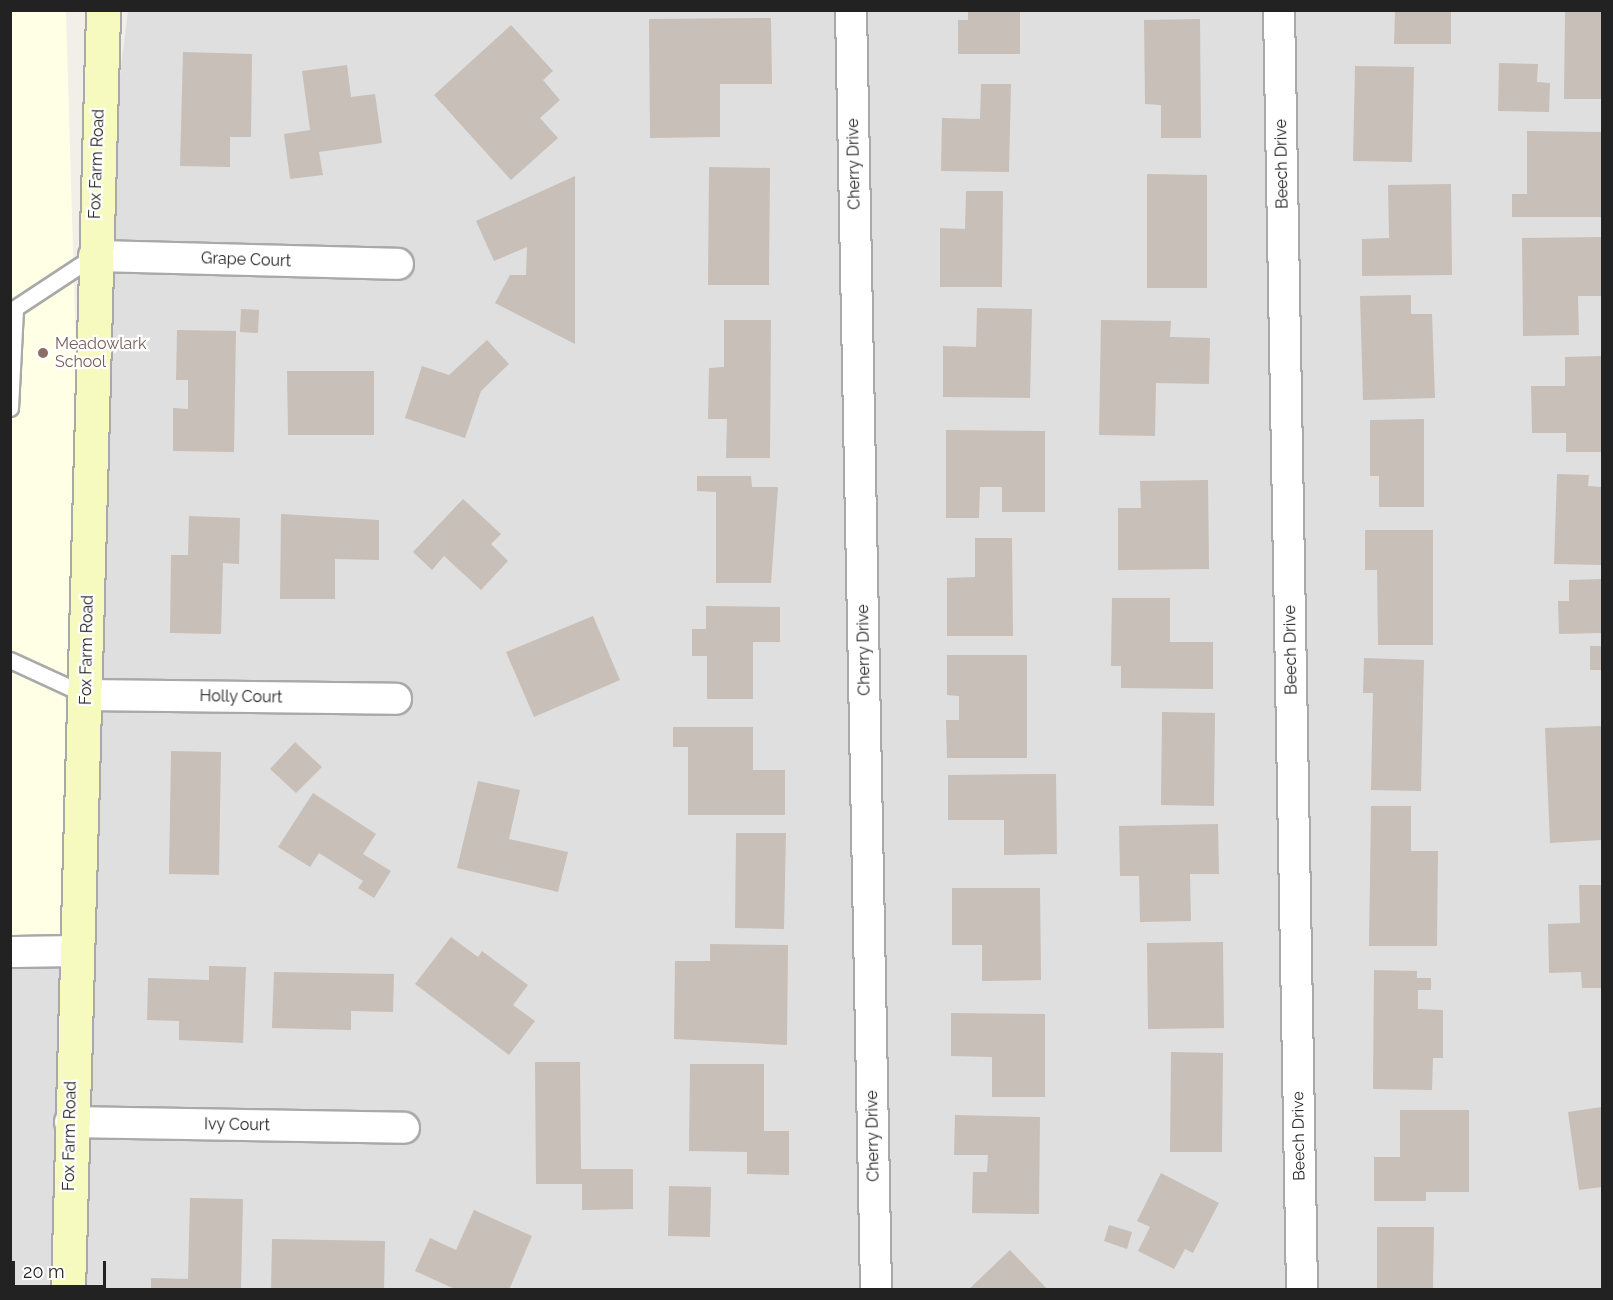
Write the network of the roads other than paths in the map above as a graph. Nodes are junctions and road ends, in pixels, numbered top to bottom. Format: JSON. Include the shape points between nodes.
{"nodes":[{"id":1,"x":103,"y":10,"type":"edge"},
{"id":2,"x":851,"y":10,"type":"edge"},
{"id":3,"x":1279,"y":10,"type":"edge"},
{"id":4,"x":94,"y":256,"type":"junction"},
{"id":5,"x":398,"y":264,"type":"dead end"},
{"id":6,"x":10,"y":408,"type":"edge"},
{"id":7,"x":10,"y":660,"type":"edge"},
{"id":8,"x":86,"y":695,"type":"junction"},
{"id":9,"x":396,"y":699,"type":"dead end"},
{"id":10,"x":76,"y":951,"type":"junction"},
{"id":11,"x":10,"y":952,"type":"edge"},
{"id":12,"x":70,"y":1122,"type":"junction"},
{"id":13,"x":404,"y":1128,"type":"dead end"},
{"id":14,"x":68,"y":1290,"type":"edge"},
{"id":15,"x":876,"y":1290,"type":"edge"},
{"id":16,"x":1302,"y":1290,"type":"edge"}],
"edges":[{"from":1,"to":4,"type":"street","name":"Fox Farm Road"},
{"from":2,"to":15,"type":"street","name":"Cherry Drive"},
{"from":3,"to":16,"type":"street","name":"Beech Drive"},
{"from":4,"to":5,"type":"street","name":"Grape Court"},
{"from":4,"to":6,"type":"lane","via":[[15,308]]},
{"from":4,"to":8,"type":"street","name":"Fox Farm Road"},
{"from":7,"to":8,"type":"lane"},
{"from":8,"to":9,"type":"street","name":"Holly Court"},
{"from":8,"to":10,"type":"street","name":"Fox Farm Road"},
{"from":10,"to":11,"type":"street"},
{"from":10,"to":12,"type":"street","name":"Fox Farm Road"},
{"from":12,"to":13,"type":"street","name":"Ivy Court"},
{"from":12,"to":14,"type":"street","name":"Fox Farm Road"}]}
